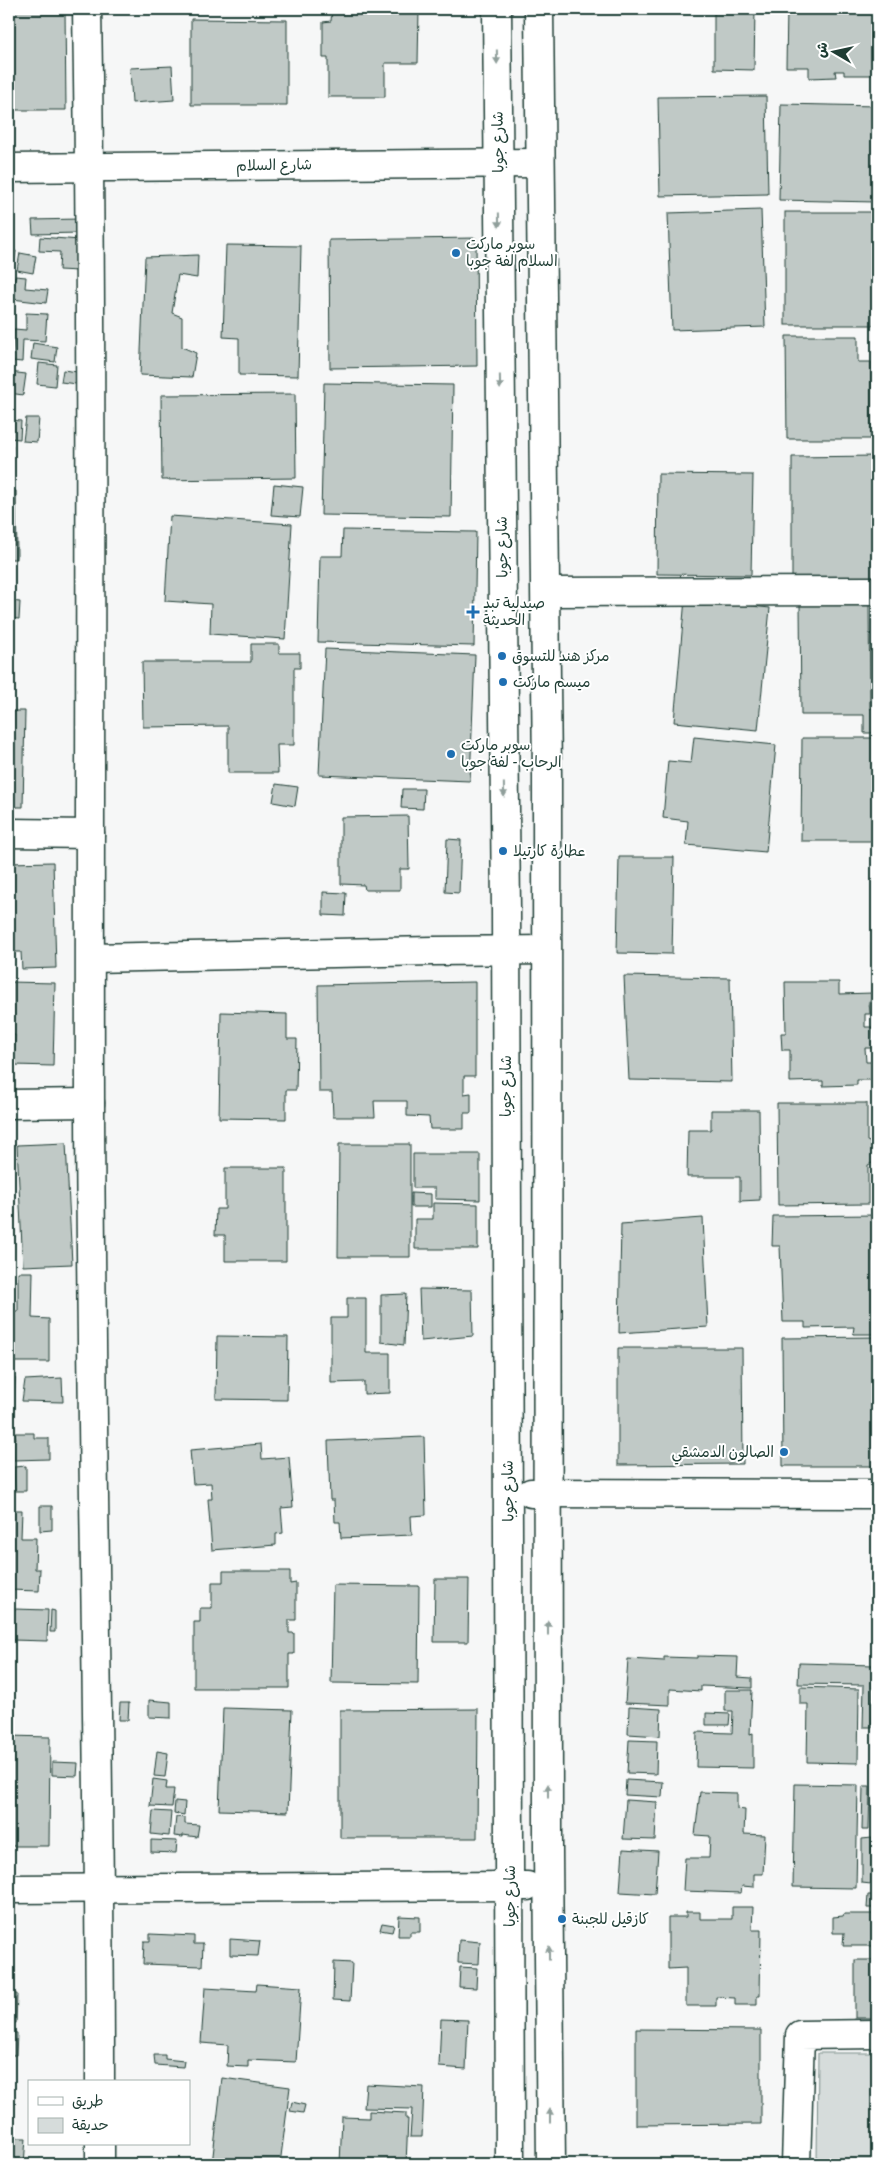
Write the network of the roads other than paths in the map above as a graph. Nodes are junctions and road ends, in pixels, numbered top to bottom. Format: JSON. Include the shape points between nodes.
{"nodes":[{"id":1,"x":87,"y":9,"type":"edge"},
{"id":2,"x":497,"y":9,"type":"edge"},
{"id":3,"x":539,"y":9,"type":"edge"},
{"id":4,"x":540,"y":163,"type":"junction"},
{"id":5,"x":498,"y":164,"type":"junction"},
{"id":6,"x":9,"y":168,"type":"edge"},
{"id":7,"x":90,"y":168,"type":"junction"},
{"id":8,"x":877,"y":591,"type":"edge"},
{"id":9,"x":546,"y":592,"type":"junction"},
{"id":10,"x":546,"y":707,"type":"junction"},
{"id":11,"x":504,"y":708,"type":"junction"},
{"id":12,"x":9,"y":833,"type":"edge"},
{"id":13,"x":90,"y":834,"type":"junction"},
{"id":14,"x":505,"y":950,"type":"junction"},
{"id":15,"x":546,"y":950,"type":"junction"},
{"id":16,"x":91,"y":958,"type":"junction"},
{"id":17,"x":90,"y":1103,"type":"junction"},
{"id":18,"x":9,"y":1104,"type":"edge"},
{"id":19,"x":508,"y":1493,"type":"junction"},
{"id":20,"x":548,"y":1493,"type":"junction"},
{"id":21,"x":877,"y":1494,"type":"edge"},
{"id":22,"x":549,"y":1885,"type":"junction"},
{"id":23,"x":510,"y":1886,"type":"junction"},
{"id":24,"x":100,"y":1888,"type":"junction"},
{"id":25,"x":9,"y":1889,"type":"edge"},
{"id":26,"x":877,"y":2034,"type":"edge"},
{"id":27,"x":100,"y":2080,"type":"edge"},
{"id":28,"x":100,"y":2146,"type":"edge"},
{"id":29,"x":100,"y":2164,"type":"edge"},
{"id":30,"x":510,"y":2164,"type":"edge"},
{"id":31,"x":550,"y":2164,"type":"edge"},
{"id":32,"x":796,"y":2164,"type":"edge"}],
"edges":[{"from":1,"to":7,"type":"street"},
{"from":2,"to":5,"type":"street","name":"شارع جوبا","one_way":true},
{"from":3,"to":4,"type":"street"},
{"from":4,"to":5,"type":"street","name":"شارع السلام"},
{"from":4,"to":9,"type":"street"},
{"from":5,"to":7,"type":"street","name":"شارع السلام"},
{"from":5,"to":11,"type":"street","name":"شارع جوبا","one_way":true},
{"from":6,"to":7,"type":"street","name":"شارع السلام"},
{"from":7,"to":13,"type":"street"},
{"from":8,"to":9,"type":"street"},
{"from":9,"to":10,"type":"street"},
{"from":10,"to":11,"type":"street"},
{"from":10,"to":15,"type":"street"},
{"from":11,"to":14,"type":"street","name":"شارع جوبا","one_way":true},
{"from":12,"to":13,"type":"street"},
{"from":13,"to":16,"type":"street"},
{"from":14,"to":15,"type":"street"},
{"from":14,"to":16,"type":"street"},
{"from":14,"to":19,"type":"street","name":"شارع جوبا"},
{"from":15,"to":20,"type":"street"},
{"from":16,"to":17,"type":"street"},
{"from":17,"to":18,"type":"street"},
{"from":17,"to":24,"type":"street"},
{"from":19,"to":20,"type":"street"},
{"from":19,"to":23,"type":"street","name":"شارع جوبا"},
{"from":20,"to":21,"type":"street"},
{"from":22,"to":20,"type":"street","one_way":true},
{"from":22,"to":23,"type":"street"},
{"from":31,"to":22,"type":"street","one_way":true},
{"from":23,"to":24,"type":"street"},
{"from":23,"to":30,"type":"street","name":"شارع جوبا"},
{"from":24,"to":25,"type":"street"},
{"from":24,"to":27,"type":"street"},
{"from":26,"to":32,"type":"street","via":[[800,2035]]},
{"from":28,"to":29,"type":"street"}]}
